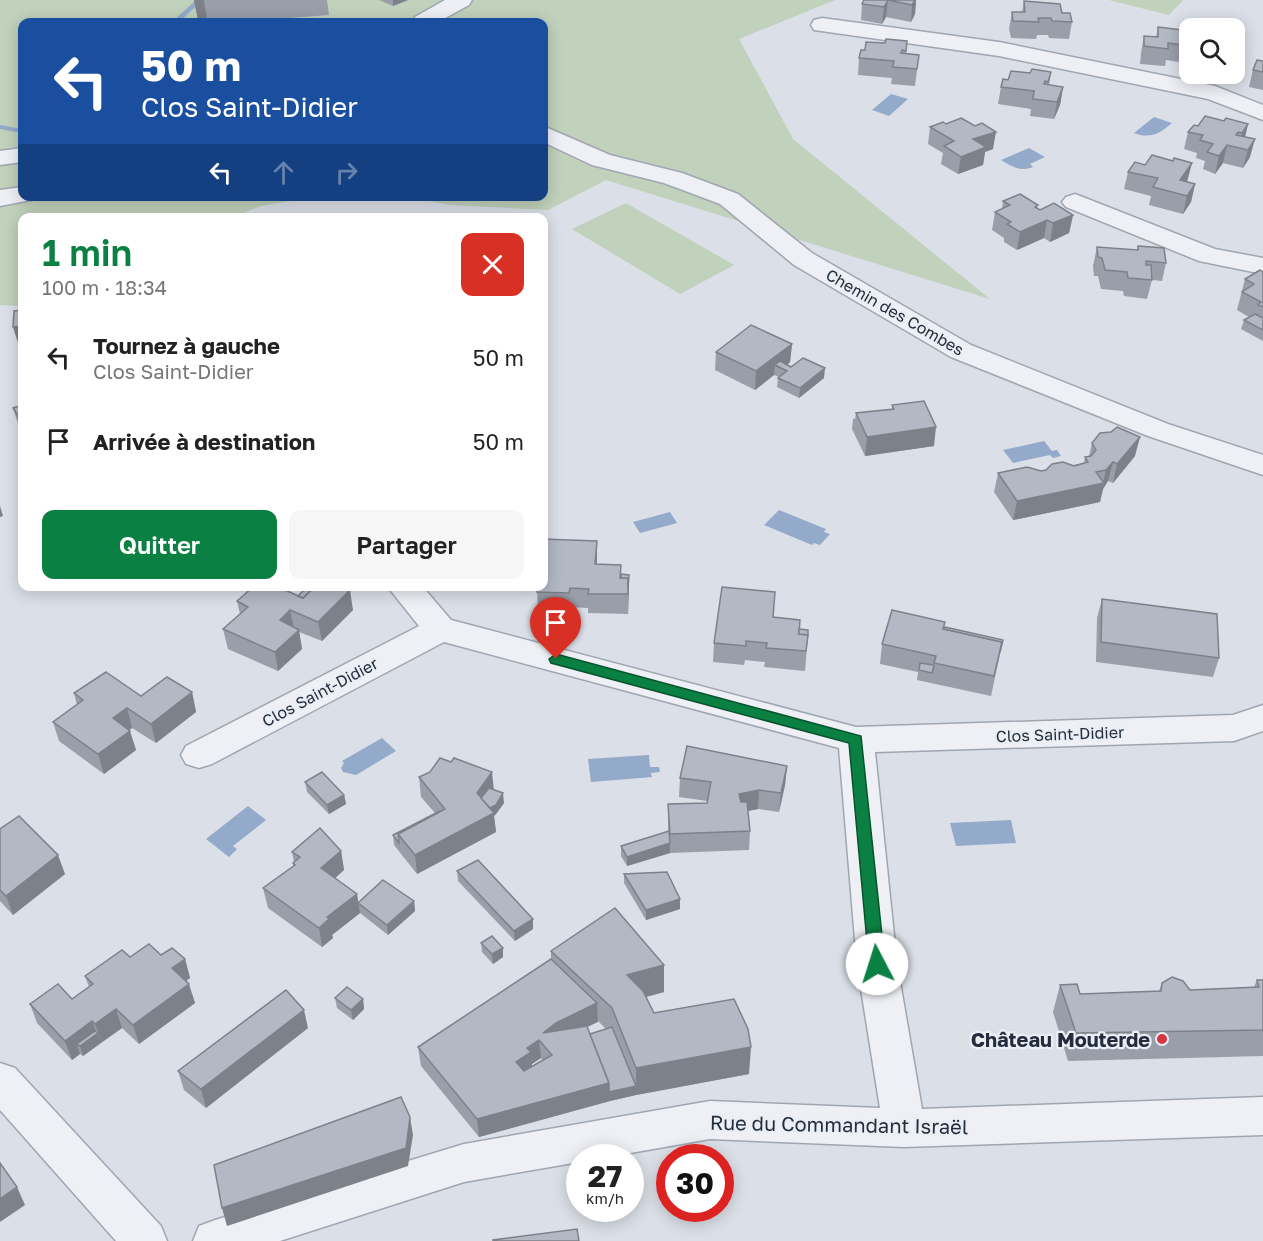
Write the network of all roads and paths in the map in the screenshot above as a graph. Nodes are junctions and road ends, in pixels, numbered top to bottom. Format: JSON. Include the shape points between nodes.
{"nodes":[{"id":1,"x":461,"y":0,"type":"edge"},
{"id":2,"x":430,"y":18,"type":"edge"},
{"id":3,"x":822,"y":25,"type":"dead end"},
{"id":4,"x":1263,"y":113,"type":"edge"},
{"id":5,"x":548,"y":135,"type":"edge"},
{"id":6,"x":18,"y":156,"type":"edge"},
{"id":7,"x":0,"y":158,"type":"edge"},
{"id":8,"x":18,"y":196,"type":"edge"},
{"id":9,"x":0,"y":198,"type":"edge"},
{"id":10,"x":1075,"y":202,"type":"dead end"},
{"id":11,"x":1263,"y":266,"type":"edge"},
{"id":12,"x":1263,"y":465,"type":"edge"},
{"id":13,"x":407,"y":591,"type":"edge"},
{"id":14,"x":440,"y":629,"type":"junction"},
{"id":15,"x":1263,"y":718,"type":"edge"},
{"id":16,"x":856,"y":740,"type":"junction"},
{"id":17,"x":199,"y":755,"type":"dead end"},
{"id":18,"x":0,"y":1081,"type":"edge"},
{"id":19,"x":1263,"y":1116,"type":"edge"},
{"id":20,"x":904,"y":1128,"type":"junction"},
{"id":21,"x":145,"y":1241,"type":"edge"},
{"id":22,"x":215,"y":1241,"type":"edge"}],
"edges":[{"from":1,"to":2,"type":"street"},
{"from":3,"to":4,"type":"street","via":[[999,49],[1215,93]]},
{"from":5,"to":12,"type":"street","name":"Chemin des Combes","via":[[601,160],[673,178],[729,199],[803,259],[961,351],[1158,430]]},
{"from":6,"to":7,"type":"street"},
{"from":8,"to":9,"type":"street"},
{"from":10,"to":11,"type":"street","via":[[1208,255]]},
{"from":13,"to":14,"type":"street"},
{"from":14,"to":16,"type":"street","name":"Clos Saint-Didier"},
{"from":14,"to":17,"type":"street","name":"Clos Saint-Didier"},
{"from":15,"to":16,"type":"street","name":"Clos Saint-Didier","via":[[1234,728]]},
{"from":16,"to":20,"type":"street","via":[[877,964]]},
{"from":18,"to":21,"type":"street"},
{"from":19,"to":20,"type":"street","name":"Rue du Commandant Israël"},
{"from":20,"to":22,"type":"street","name":"Rue du Commandant Israël","via":[[710,1120],[464,1163]]}]}
